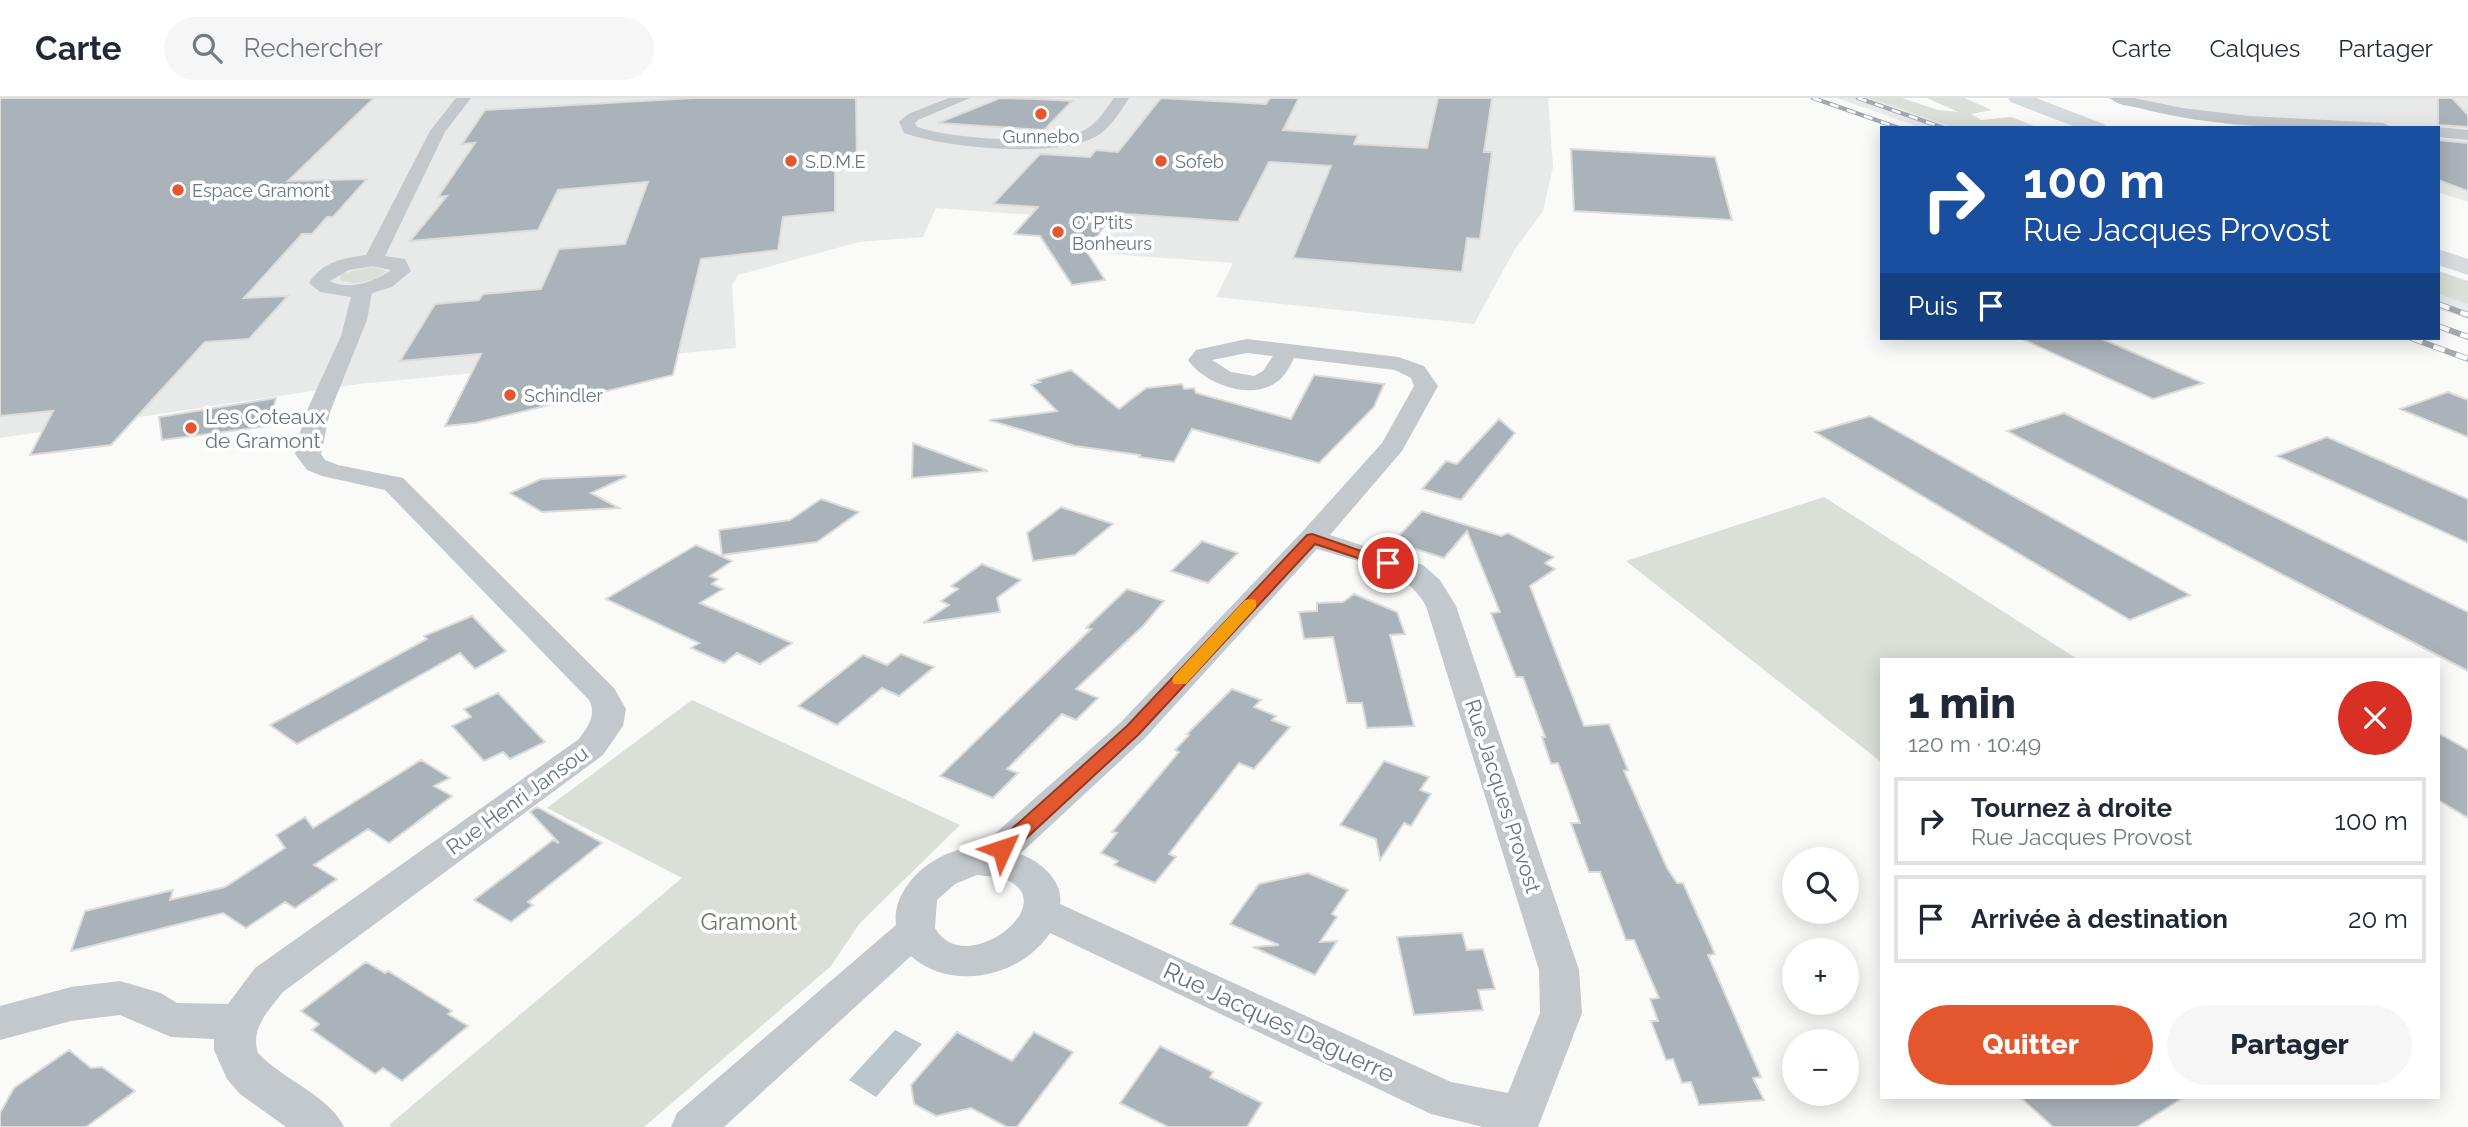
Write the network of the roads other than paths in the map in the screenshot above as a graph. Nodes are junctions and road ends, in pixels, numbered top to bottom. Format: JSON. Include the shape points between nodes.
{"nodes":[{"id":1,"x":464,"y":98,"type":"edge"},
{"id":2,"x":963,"y":98,"type":"edge"},
{"id":3,"x":1122,"y":98,"type":"edge"},
{"id":4,"x":2018,"y":98,"type":"edge"},
{"id":5,"x":2032,"y":98,"type":"edge"},
{"id":6,"x":2117,"y":98,"type":"edge"},
{"id":7,"x":1997,"y":100,"type":"edge"},
{"id":8,"x":2059,"y":126,"type":"edge"},
{"id":9,"x":2068,"y":126,"type":"edge"},
{"id":10,"x":2092,"y":126,"type":"edge"},
{"id":11,"x":2105,"y":126,"type":"edge"},
{"id":12,"x":2346,"y":126,"type":"edge"},
{"id":13,"x":2440,"y":132,"type":"edge"},
{"id":14,"x":2468,"y":135,"type":"edge"},
{"id":15,"x":2440,"y":245,"type":"edge"},
{"id":16,"x":2468,"y":254,"type":"edge"},
{"id":17,"x":2440,"y":258,"type":"edge"},
{"id":18,"x":2468,"y":267,"type":"edge"},
{"id":19,"x":1287,"y":352,"type":"dead end"},
{"id":20,"x":1312,"y":538,"type":"junction"},
{"id":21,"x":996,"y":861,"type":"junction"},
{"id":22,"x":1042,"y":917,"type":"junction"},
{"id":23,"x":916,"y":932,"type":"junction"},
{"id":24,"x":237,"y":1022,"type":"junction"},
{"id":25,"x":0,"y":1023,"type":"edge"},
{"id":26,"x":1527,"y":1121,"type":"edge"},
{"id":27,"x":322,"y":1127,"type":"edge"},
{"id":28,"x":693,"y":1127,"type":"edge"}],
"edges":[{"from":1,"to":24,"type":"street","name":"Rue Henri Jansou","via":[[438,131],[368,274],[362,303],[318,412],[307,454],[316,465],[331,471],[394,484],[603,695],[610,709],[606,726],[591,747],[269,980]]},
{"from":2,"to":3,"type":"street","via":[[913,117],[907,122],[910,130],[931,137],[1038,144],[1061,141],[1095,130]]},
{"from":4,"to":10,"type":"highway"},
{"from":5,"to":11,"type":"highway"},
{"from":6,"to":12,"type":"street","via":[[2230,120]]},
{"from":7,"to":8,"type":"highway"},
{"from":7,"to":9,"type":"highway"},
{"from":13,"to":14,"type":"street"},
{"from":15,"to":16,"type":"highway"},
{"from":17,"to":18,"type":"highway"},
{"from":19,"to":20,"type":"street","via":[[1398,364],[1416,370],[1426,386],[1393,446]]},
{"from":20,"to":21,"type":"street","via":[[1133,730],[1002,849]]},
{"from":20,"to":26,"type":"street","name":"Rue Jacques Provost","via":[[1413,571],[1430,586],[1441,606],[1559,970],[1560,1013]]},
{"from":21,"to":22,"type":"street","via":[[1014,865],[1040,886]]},
{"from":21,"to":23,"type":"street","via":[[958,866],[926,887],[917,901]]},
{"from":22,"to":23,"type":"street","via":[[1020,946],[979,961],[939,955]]},
{"from":22,"to":26,"type":"street","name":"Rue Jacques Daguerre","via":[[1060,919],[1446,1100]]},
{"from":23,"to":28,"type":"street"},
{"from":24,"to":25,"type":"street","via":[[171,1020],[146,1005],[120,998],[71,1004]]},
{"from":24,"to":27,"type":"street","via":[[232,1049],[239,1067]]}]}
